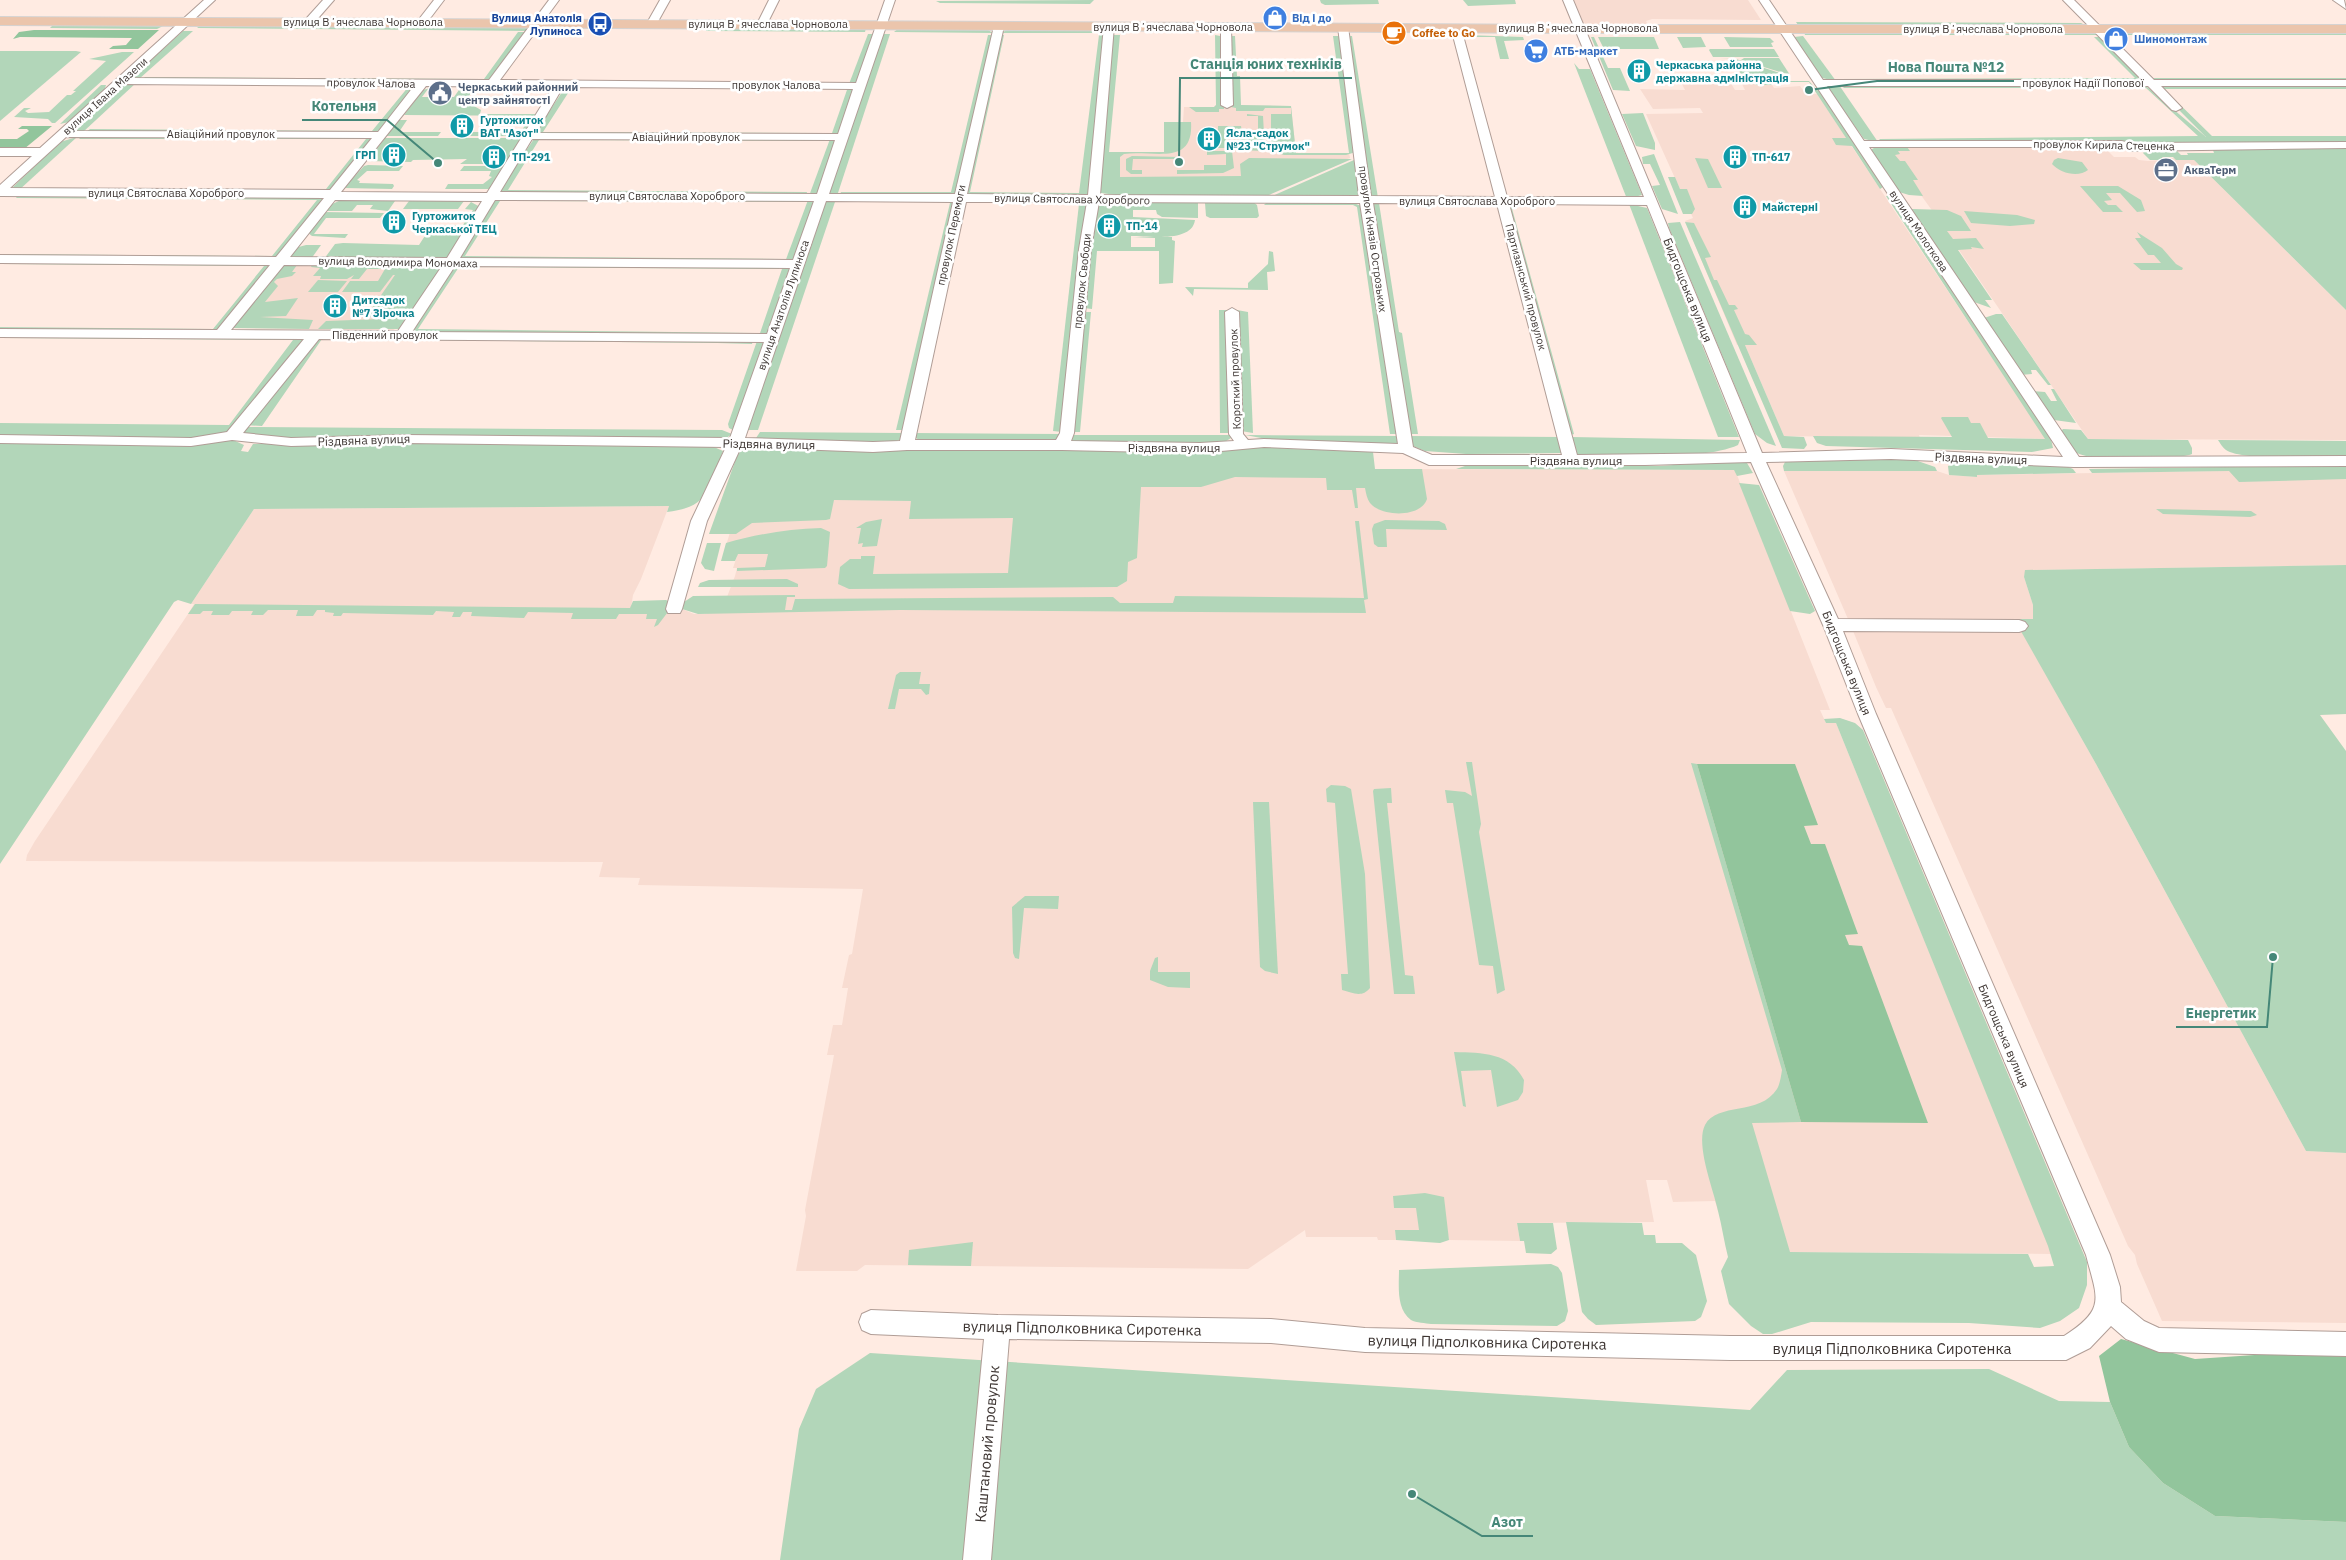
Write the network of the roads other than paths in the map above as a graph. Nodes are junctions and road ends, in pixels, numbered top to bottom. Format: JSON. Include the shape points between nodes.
{"nodes":[{"id":1,"x":210,"y":0,"type":"edge"},
{"id":2,"x":329,"y":0,"type":"edge"},
{"id":3,"x":439,"y":0,"type":"edge"},
{"id":4,"x":554,"y":0,"type":"edge"},
{"id":5,"x":665,"y":0,"type":"edge"},
{"id":6,"x":774,"y":0,"type":"edge"},
{"id":7,"x":890,"y":0,"type":"edge"},
{"id":8,"x":1568,"y":0,"type":"edge"},
{"id":9,"x":1764,"y":0,"type":"edge"},
{"id":10,"x":2068,"y":0,"type":"edge"},
{"id":11,"x":2338,"y":0,"type":"edge"},
{"id":12,"x":2346,"y":6,"type":"edge"},
{"id":13,"x":0,"y":21,"type":"edge"},
{"id":14,"x":187,"y":22,"type":"junction"},
{"id":15,"x":309,"y":22,"type":"junction"},
{"id":16,"x":421,"y":23,"type":"junction"},
{"id":17,"x":537,"y":23,"type":"junction"},
{"id":18,"x":652,"y":24,"type":"junction"},
{"id":19,"x":762,"y":24,"type":"junction"},
{"id":20,"x":881,"y":25,"type":"junction"},
{"id":21,"x":999,"y":26,"type":"junction"},
{"id":22,"x":1109,"y":26,"type":"junction"},
{"id":23,"x":1226,"y":27,"type":"junction"},
{"id":24,"x":1343,"y":27,"type":"junction"},
{"id":25,"x":1456,"y":28,"type":"junction"},
{"id":26,"x":1580,"y":28,"type":"junction"},
{"id":27,"x":1783,"y":29,"type":"junction"},
{"id":28,"x":2095,"y":29,"type":"junction"},
{"id":29,"x":2346,"y":29,"type":"edge"},
{"id":30,"x":121,"y":81,"type":"junction"},
{"id":31,"x":1819,"y":83,"type":"junction"},
{"id":32,"x":2149,"y":83,"type":"junction"},
{"id":33,"x":2346,"y":83,"type":"edge"},
{"id":34,"x":422,"y":84,"type":"junction"},
{"id":35,"x":492,"y":84,"type":"junction"},
{"id":36,"x":560,"y":84,"type":"junction"},
{"id":37,"x":860,"y":86,"type":"junction"},
{"id":38,"x":1227,"y":105,"type":"dead end"},
{"id":39,"x":2176,"y":108,"type":"dead end"},
{"id":40,"x":62,"y":134,"type":"junction"},
{"id":41,"x":380,"y":135,"type":"junction"},
{"id":42,"x":529,"y":136,"type":"junction"},
{"id":43,"x":843,"y":138,"type":"junction"},
{"id":44,"x":1862,"y":144,"type":"junction"},
{"id":45,"x":2346,"y":145,"type":"edge"},
{"id":46,"x":0,"y":152,"type":"edge"},
{"id":47,"x":42,"y":152,"type":"junction"},
{"id":48,"x":0,"y":192,"type":"edge"},
{"id":49,"x":331,"y":195,"type":"junction"},
{"id":50,"x":491,"y":197,"type":"junction"},
{"id":51,"x":821,"y":197,"type":"junction"},
{"id":52,"x":1094,"y":197,"type":"junction"},
{"id":53,"x":960,"y":198,"type":"junction"},
{"id":54,"x":1366,"y":201,"type":"junction"},
{"id":55,"x":1652,"y":201,"type":"junction"},
{"id":56,"x":1503,"y":202,"type":"junction"},
{"id":57,"x":0,"y":259,"type":"edge"},
{"id":58,"x":280,"y":261,"type":"junction"},
{"id":59,"x":450,"y":263,"type":"junction"},
{"id":60,"x":797,"y":264,"type":"junction"},
{"id":61,"x":1232,"y":312,"type":"dead end"},
{"id":62,"x":0,"y":332,"type":"edge"},
{"id":63,"x":222,"y":333,"type":"junction"},
{"id":64,"x":315,"y":335,"type":"junction"},
{"id":65,"x":402,"y":335,"type":"junction"},
{"id":66,"x":771,"y":338,"type":"junction"},
{"id":67,"x":232,"y":436,"type":"junction"},
{"id":68,"x":0,"y":439,"type":"edge"},
{"id":69,"x":1243,"y":443,"type":"junction"},
{"id":70,"x":735,"y":444,"type":"junction"},
{"id":71,"x":907,"y":445,"type":"junction"},
{"id":72,"x":1062,"y":445,"type":"junction"},
{"id":73,"x":1406,"y":449,"type":"junction"},
{"id":74,"x":1756,"y":456,"type":"junction"},
{"id":75,"x":1571,"y":460,"type":"junction"},
{"id":76,"x":2346,"y":461,"type":"edge"},
{"id":77,"x":2074,"y":462,"type":"junction"},
{"id":78,"x":674,"y":608,"type":"dead end"},
{"id":79,"x":1832,"y":625,"type":"junction"},
{"id":80,"x":2020,"y":626,"type":"dead end"},
{"id":81,"x":2102,"y":1317,"type":"junction"},
{"id":82,"x":870,"y":1322,"type":"dead end"},
{"id":83,"x":998,"y":1327,"type":"junction"},
{"id":84,"x":2346,"y":1344,"type":"edge"},
{"id":85,"x":977,"y":1560,"type":"edge"}],
"edges":[{"from":1,"to":14,"type":"street","name":"вулиця Івана Мазепи"},
{"from":2,"to":15,"type":"street"},
{"from":3,"to":16,"type":"street"},
{"from":4,"to":17,"type":"street"},
{"from":5,"to":18,"type":"street"},
{"from":6,"to":19,"type":"street"},
{"from":7,"to":20,"type":"street","name":"вулиця Анатолія Лупиноса"},
{"from":8,"to":26,"type":"street","name":"Бидгощська вулиця"},
{"from":9,"to":27,"type":"street","name":"вулиця Молоткова"},
{"from":10,"to":28,"type":"street"},
{"from":11,"to":12,"type":"street"},
{"from":13,"to":14,"type":"main road","name":"вулиця Вʼячеслава Чорновола"},
{"from":14,"to":15,"type":"main road","name":"вулиця Вʼячеслава Чорновола"},
{"from":14,"to":30,"type":"street","name":"вулиця Івана Мазепи"},
{"from":15,"to":16,"type":"main road","name":"вулиця Вʼячеслава Чорновола"},
{"from":16,"to":17,"type":"main road","name":"вулиця Вʼячеслава Чорновола"},
{"from":17,"to":18,"type":"main road","name":"вулиця Вʼячеслава Чорновола"},
{"from":17,"to":35,"type":"street"},
{"from":18,"to":19,"type":"main road","name":"вулиця Вʼячеслава Чорновола"},
{"from":19,"to":20,"type":"main road","name":"вулиця Вʼячеслава Чорновола"},
{"from":20,"to":21,"type":"main road","name":"вулиця Вʼячеслава Чорновола"},
{"from":20,"to":37,"type":"street","name":"вулиця Анатолія Лупиноса"},
{"from":21,"to":22,"type":"main road","name":"вулиця Вʼячеслава Чорновола"},
{"from":21,"to":53,"type":"street","name":"провулок Перемоги"},
{"from":22,"to":23,"type":"main road","name":"вулиця Вʼячеслава Чорновола"},
{"from":22,"to":52,"type":"street","name":"провулок Свободи"},
{"from":23,"to":24,"type":"main road","name":"вулиця Вʼячеслава Чорновола"},
{"from":23,"to":38,"type":"street"},
{"from":24,"to":25,"type":"main road","name":"вулиця Вʼячеслава Чорновола"},
{"from":24,"to":54,"type":"street","name":"провулок Князів Острозьких"},
{"from":25,"to":26,"type":"main road","name":"вулиця Вʼячеслава Чорновола"},
{"from":25,"to":56,"type":"street","name":"Партизанський провулок"},
{"from":26,"to":27,"type":"main road","name":"вулиця Вʼячеслава Чорновола"},
{"from":26,"to":55,"type":"street","name":"Бидгощська вулиця"},
{"from":27,"to":28,"type":"main road","name":"вулиця Вʼячеслава Чорновола"},
{"from":27,"to":31,"type":"street","name":"вулиця Молоткова"},
{"from":28,"to":29,"type":"main road","name":"вулиця Вʼячеслава Чорновола"},
{"from":28,"to":32,"type":"street"},
{"from":30,"to":34,"type":"street","name":"провулок Чалова"},
{"from":30,"to":40,"type":"street","name":"вулиця Івана Мазепи"},
{"from":31,"to":32,"type":"street","name":"провулок Надії Попової"},
{"from":31,"to":44,"type":"street","name":"вулиця Молоткова"},
{"from":32,"to":33,"type":"street","name":"провулок Надії Попової"},
{"from":32,"to":39,"type":"street"},
{"from":34,"to":35,"type":"street","name":"провулок Чалова"},
{"from":34,"to":41,"type":"street"},
{"from":35,"to":36,"type":"street","name":"провулок Чалова"},
{"from":36,"to":37,"type":"street","name":"провулок Чалова"},
{"from":36,"to":42,"type":"street"},
{"from":37,"to":43,"type":"street","name":"вулиця Анатолія Лупиноса"},
{"from":40,"to":41,"type":"street","name":"Авіаційний провулок"},
{"from":40,"to":47,"type":"street","name":"вулиця Івана Мазепи"},
{"from":41,"to":49,"type":"street"},
{"from":42,"to":43,"type":"street","name":"Авіаційний провулок"},
{"from":42,"to":50,"type":"street"},
{"from":43,"to":51,"type":"street","name":"вулиця Анатолія Лупиноса"},
{"from":44,"to":45,"type":"street","name":"провулок Кирила Стеценка"},
{"from":44,"to":77,"type":"street","name":"вулиця Молоткова"},
{"from":46,"to":47,"type":"street"},
{"from":47,"to":48,"type":"street","name":"вулиця Івана Мазепи"},
{"from":48,"to":49,"type":"street","name":"вулиця Святослава Хороброго"},
{"from":49,"to":50,"type":"street","name":"вулиця Святослава Хороброго"},
{"from":49,"to":58,"type":"street"},
{"from":50,"to":51,"type":"street","name":"вулиця Святослава Хороброго"},
{"from":50,"to":59,"type":"street"},
{"from":51,"to":53,"type":"street","name":"вулиця Святослава Хороброго"},
{"from":51,"to":60,"type":"street","name":"вулиця Анатолія Лупиноса"},
{"from":52,"to":53,"type":"street","name":"вулиця Святослава Хороброго"},
{"from":52,"to":54,"type":"street","name":"вулиця Святослава Хороброго"},
{"from":52,"to":72,"type":"street","name":"провулок Свободи","via":[[1085,249],[1067,433]]},
{"from":53,"to":71,"type":"street","name":"провулок Перемоги"},
{"from":54,"to":56,"type":"street","name":"вулиця Святослава Хороброго"},
{"from":54,"to":73,"type":"street","name":"провулок Князів Острозьких"},
{"from":55,"to":56,"type":"street","name":"вулиця Святослава Хороброго"},
{"from":55,"to":74,"type":"street","name":"Бидгощська вулиця"},
{"from":56,"to":75,"type":"street","name":"Партизанський провулок"},
{"from":57,"to":58,"type":"street","name":"вулиця Володимира Мономаха"},
{"from":58,"to":59,"type":"street","name":"вулиця Володимира Мономаха"},
{"from":58,"to":63,"type":"street"},
{"from":59,"to":60,"type":"street","name":"вулиця Володимира Мономаха"},
{"from":59,"to":65,"type":"street"},
{"from":60,"to":66,"type":"street","name":"вулиця Анатолія Лупиноса"},
{"from":61,"to":69,"type":"street","name":"Короткий провулок","via":[[1236,434]]},
{"from":62,"to":63,"type":"street","name":"Південний провулок"},
{"from":63,"to":64,"type":"street","name":"Південний провулок"},
{"from":64,"to":65,"type":"street","name":"Південний провулок"},
{"from":64,"to":67,"type":"street"},
{"from":65,"to":66,"type":"street","name":"Південний провулок"},
{"from":66,"to":70,"type":"street","name":"вулиця Анатолія Лупиноса"},
{"from":67,"to":68,"type":"street","name":"Різдвяна вулиця","via":[[191,442]]},
{"from":67,"to":70,"type":"street","name":"Різдвяна вулиця","via":[[291,442],[406,439]]},
{"from":69,"to":72,"type":"street","name":"Різдвяна вулиця","via":[[1200,448]]},
{"from":69,"to":73,"type":"street","name":"Різдвяна вулиця"},
{"from":70,"to":71,"type":"street","name":"Різдвяна вулиця"},
{"from":70,"to":78,"type":"street","name":"вулиця Анатолія Лупиноса","via":[[699,521]]},
{"from":71,"to":72,"type":"street","name":"Різдвяна вулиця"},
{"from":73,"to":75,"type":"street","name":"Різдвяна вулиця","via":[[1429,460]]},
{"from":74,"to":75,"type":"street","name":"Різдвяна вулиця"},
{"from":74,"to":77,"type":"street","name":"Різдвяна вулиця","via":[[1891,454]]},
{"from":74,"to":79,"type":"street","name":"Бидгощська вулиця"},
{"from":76,"to":77,"type":"street","name":"Різдвяна вулиця"},
{"from":79,"to":80,"type":"street"},
{"from":79,"to":81,"type":"street","name":"Бидгощська вулиця","via":[[2098,1255],[2109,1295]]},
{"from":81,"to":83,"type":"street","name":"вулиця Підполковника Сиротенка","via":[[2084,1339],[2066,1348],[1730,1348],[1365,1340],[1271,1331]]},
{"from":81,"to":84,"type":"street","via":[[2160,1340]]},
{"from":82,"to":83,"type":"street","name":"вулиця Підполковника Сиротенка"},
{"from":83,"to":85,"type":"street","name":"Каштановий провулок"}]}
